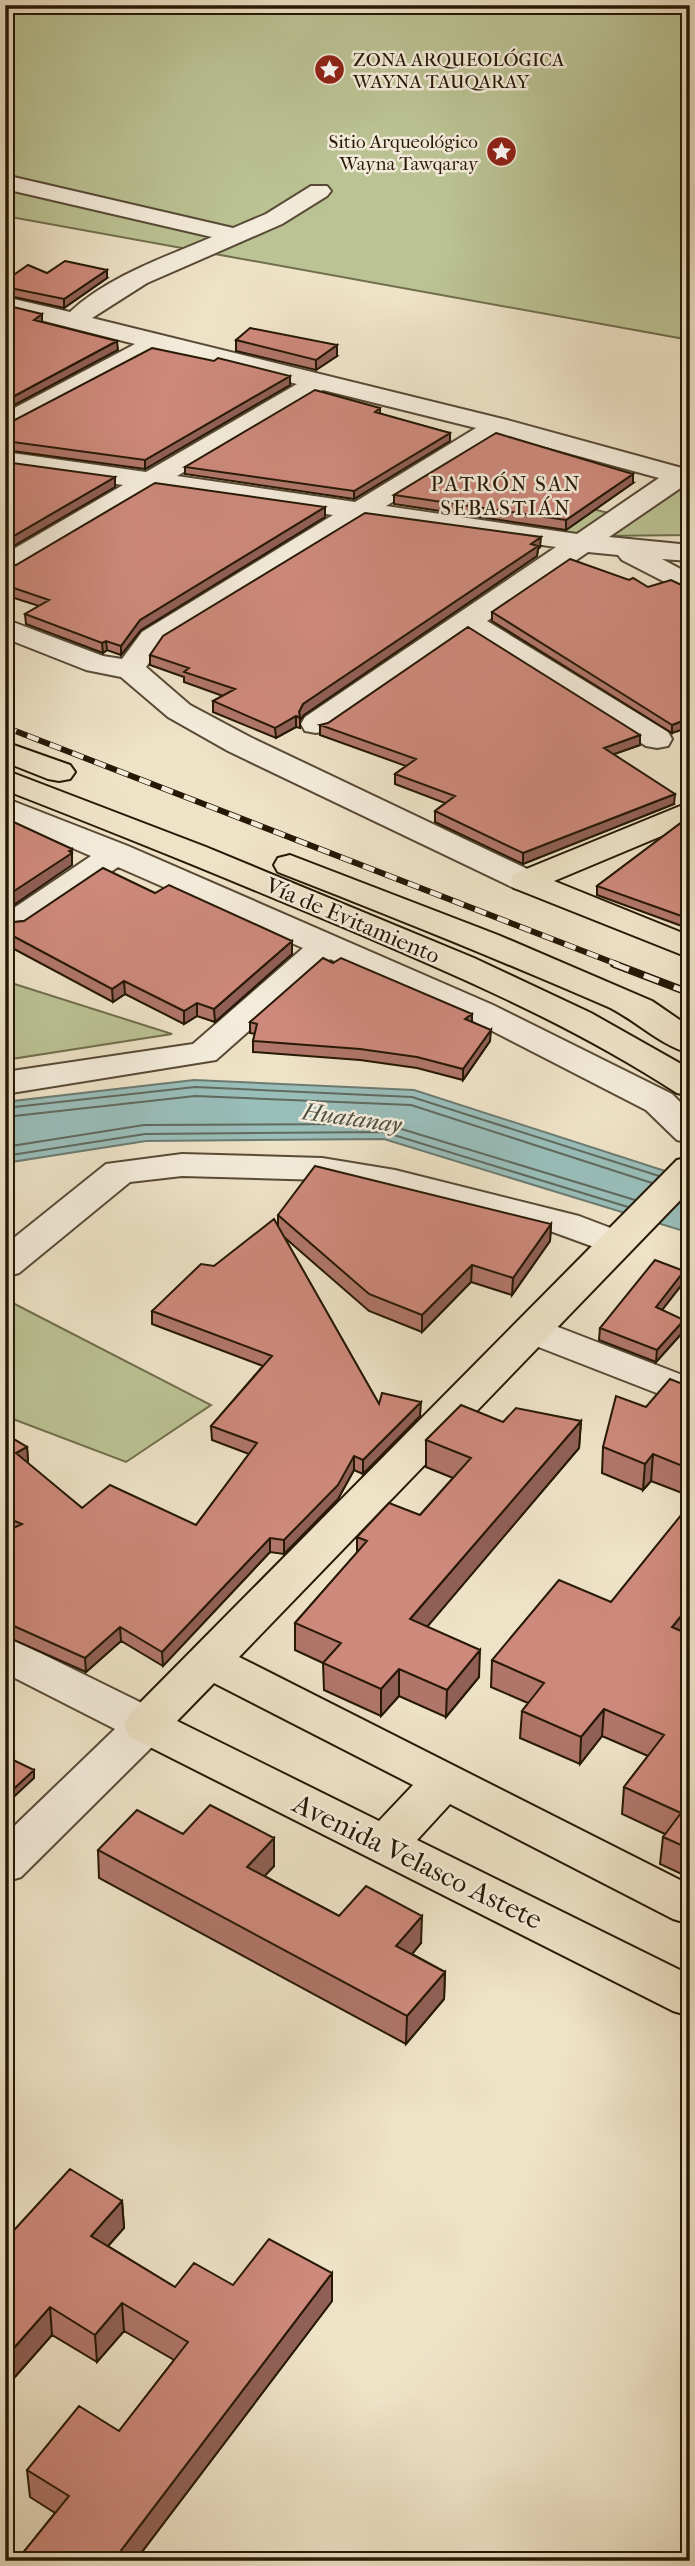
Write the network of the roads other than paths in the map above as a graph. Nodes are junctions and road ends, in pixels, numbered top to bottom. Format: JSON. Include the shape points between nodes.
{"nodes":[{"id":1,"x":5,"y":182,"type":"edge"},
{"id":2,"x":318,"y":191,"type":"dead end"},
{"id":3,"x":237,"y":236,"type":"junction"},
{"id":4,"x":5,"y":304,"type":"edge"},
{"id":5,"x":76,"y":320,"type":"junction"},
{"id":6,"x":156,"y":343,"type":"junction"},
{"id":7,"x":319,"y":382,"type":"junction"},
{"id":8,"x":5,"y":424,"type":"edge"},
{"id":9,"x":498,"y":426,"type":"junction"},
{"id":10,"x":5,"y":460,"type":"edge"},
{"id":11,"x":686,"y":476,"type":"edge"},
{"id":12,"x":153,"y":480,"type":"junction"},
{"id":13,"x":358,"y":510,"type":"junction"},
{"id":14,"x":584,"y":543,"type":"junction"},
{"id":15,"x":621,"y":548,"type":"junction"},
{"id":16,"x":690,"y":553,"type":"edge"},
{"id":17,"x":5,"y":566,"type":"edge"},
{"id":18,"x":690,"y":586,"type":"edge"},
{"id":19,"x":466,"y":620,"type":"junction"},
{"id":20,"x":5,"y":628,"type":"edge"},
{"id":21,"x":130,"y":669,"type":"junction"},
{"id":22,"x":316,"y":724,"type":"dead end"},
{"id":23,"x":657,"y":739,"type":"dead end"},
{"id":24,"x":5,"y":751,"type":"edge"},
{"id":25,"x":5,"y":779,"type":"edge"},
{"id":26,"x":5,"y":807,"type":"edge"},
{"id":27,"x":690,"y":812,"type":"edge"},
{"id":28,"x":117,"y":853,"type":"junction"},
{"id":29,"x":526,"y":881,"type":"junction"},
{"id":30,"x":11,"y":925,"type":"edge"},
{"id":31,"x":326,"y":946,"type":"junction"},
{"id":32,"x":690,"y":948,"type":"edge"},
{"id":33,"x":690,"y":1043,"type":"edge"},
{"id":34,"x":5,"y":1083,"type":"edge"},
{"id":35,"x":690,"y":1084,"type":"edge"},
{"id":36,"x":690,"y":1132,"type":"edge"},
{"id":37,"x":686,"y":1171,"type":"edge"},
{"id":38,"x":622,"y":1237,"type":"junction"},
{"id":39,"x":5,"y":1265,"type":"edge"},
{"id":40,"x":532,"y":1330,"type":"junction"},
{"id":41,"x":690,"y":1393,"type":"edge"},
{"id":42,"x":5,"y":1654,"type":"edge"},
{"id":43,"x":209,"y":1661,"type":"junction"},
{"id":44,"x":146,"y":1726,"type":"junction"},
{"id":45,"x":446,"y":1779,"type":"junction"},
{"id":46,"x":385,"y":1845,"type":"junction"},
{"id":47,"x":5,"y":1864,"type":"edge"},
{"id":48,"x":690,"y":1906,"type":"edge"},
{"id":49,"x":690,"y":1997,"type":"edge"}],
"edges":[{"from":1,"to":3,"type":"street"},
{"from":2,"to":3,"type":"street"},
{"from":3,"to":5,"type":"street","via":[[138,278]]},
{"from":4,"to":5,"type":"street"},
{"from":5,"to":6,"type":"street"},
{"from":6,"to":7,"type":"street"},
{"from":6,"to":8,"type":"street"},
{"from":7,"to":9,"type":"street"},
{"from":7,"to":12,"type":"street"},
{"from":9,"to":11,"type":"street"},
{"from":9,"to":13,"type":"street"},
{"from":10,"to":12,"type":"street"},
{"from":11,"to":14,"type":"street"},
{"from":12,"to":13,"type":"street"},
{"from":12,"to":17,"type":"street"},
{"from":13,"to":14,"type":"street"},
{"from":13,"to":21,"type":"street","via":[[152,638]]},
{"from":14,"to":15,"type":"street"},
{"from":14,"to":19,"type":"street"},
{"from":15,"to":16,"type":"street"},
{"from":15,"to":18,"type":"street"},
{"from":19,"to":22,"type":"street"},
{"from":19,"to":23,"type":"street"},
{"from":20,"to":21,"type":"street","via":[[97,664]]},
{"from":21,"to":29,"type":"street","via":[[179,711],[239,744]]},
{"from":24,"to":33,"type":"main road","name":"Vía de Evitamiento","via":[[486,942],[640,1008]]},
{"from":25,"to":35,"type":"main road","name":"Vía de Evitamiento","via":[[479,972],[609,1036]]},
{"from":26,"to":28,"type":"street"},
{"from":27,"to":29,"type":"main road"},
{"from":28,"to":30,"type":"street"},
{"from":28,"to":31,"type":"street"},
{"from":29,"to":32,"type":"main road"},
{"from":31,"to":34,"type":"street","via":[[204,1053]]},
{"from":31,"to":36,"type":"street","via":[[481,1012],[659,1101]]},
{"from":37,"to":38,"type":"main road"},
{"from":38,"to":39,"type":"street","via":[[395,1181],[322,1169],[182,1164],[119,1172]]},
{"from":38,"to":40,"type":"main road"},
{"from":40,"to":41,"type":"street"},
{"from":40,"to":43,"type":"main road"},
{"from":42,"to":44,"type":"street"},
{"from":43,"to":44,"type":"main road"},
{"from":43,"to":45,"type":"main road"},
{"from":44,"to":46,"type":"main road","name":"Avenida Velasco Astete"},
{"from":44,"to":47,"type":"street"},
{"from":45,"to":46,"type":"main road"},
{"from":45,"to":48,"type":"main road"},
{"from":46,"to":49,"type":"main road","name":"Avenida Velasco Astete"}]}
